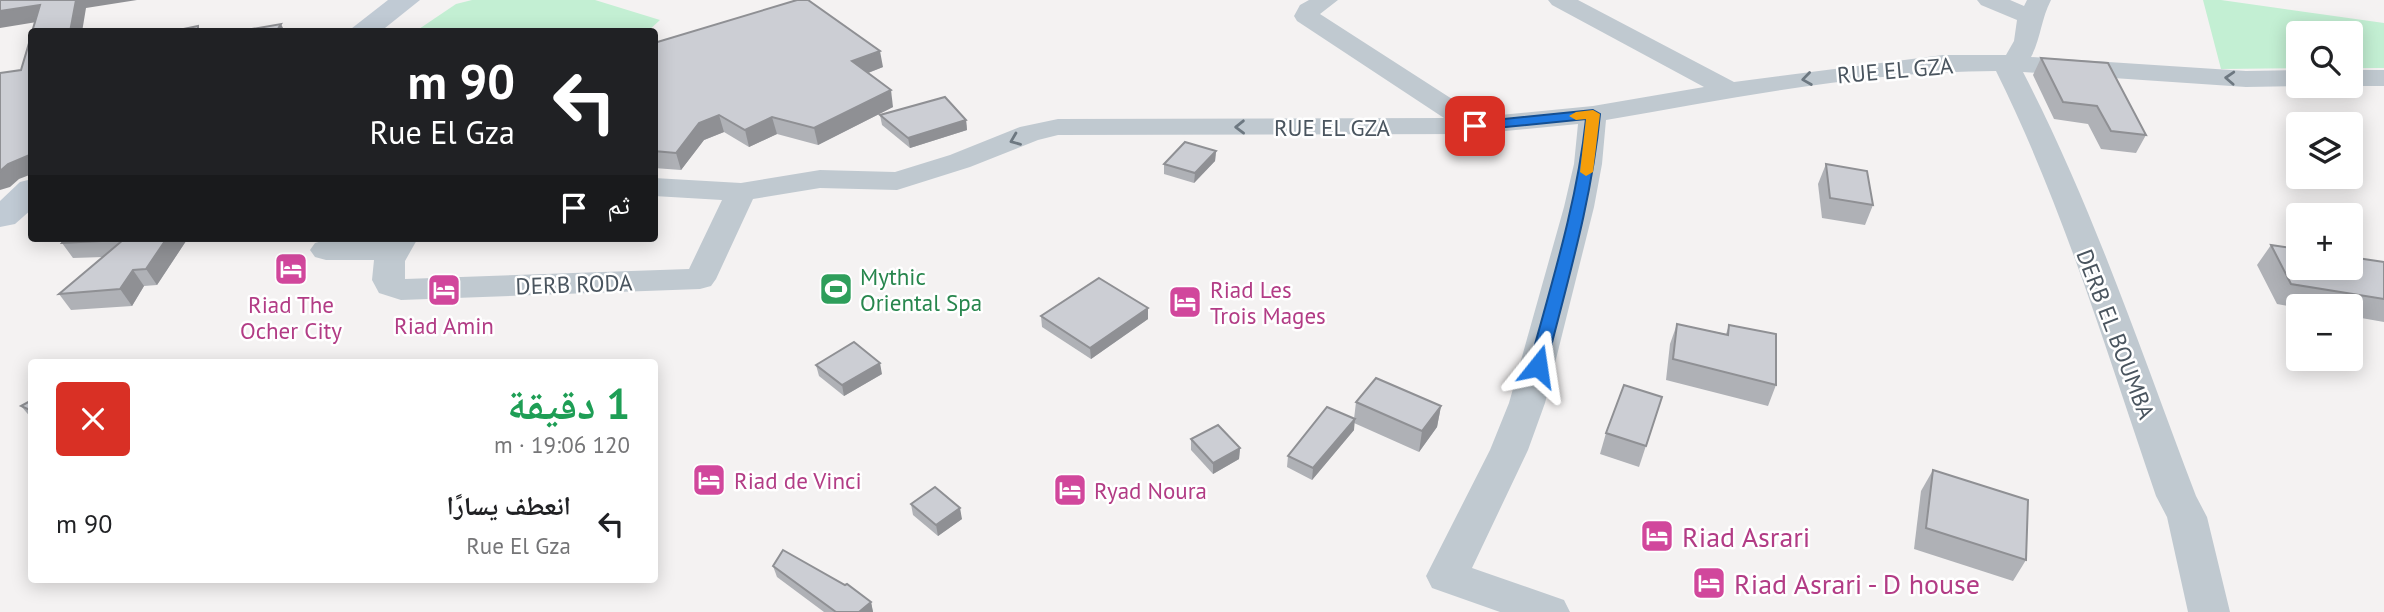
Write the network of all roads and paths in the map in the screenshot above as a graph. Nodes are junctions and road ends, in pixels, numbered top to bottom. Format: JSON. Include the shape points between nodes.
{"nodes":[{"id":1,"x":406,"y":0,"type":"edge"},
{"id":2,"x":1326,"y":0,"type":"edge"},
{"id":3,"x":1560,"y":0,"type":"edge"},
{"id":4,"x":1989,"y":0,"type":"edge"},
{"id":5,"x":2034,"y":8,"type":"edge"},
{"id":6,"x":367,"y":28,"type":"edge"},
{"id":7,"x":2010,"y":63,"type":"junction"},
{"id":8,"x":2286,"y":78,"type":"edge"},
{"id":9,"x":2363,"y":78,"type":"edge"},
{"id":10,"x":2384,"y":78,"type":"edge"},
{"id":11,"x":1732,"y":91,"type":"junction"},
{"id":12,"x":1593,"y":114,"type":"junction"},
{"id":13,"x":1475,"y":126,"type":"junction"},
{"id":14,"x":658,"y":187,"type":"edge"},
{"id":15,"x":741,"y":192,"type":"junction"},
{"id":16,"x":28,"y":194,"type":"edge"},
{"id":17,"x":11,"y":216,"type":"edge"},
{"id":18,"x":398,"y":244,"type":"edge"},
{"id":19,"x":326,"y":250,"type":"dead end"},
{"id":20,"x":1549,"y":612,"type":"edge"},
{"id":21,"x":2209,"y":612,"type":"edge"}],
"edges":[{"from":1,"to":6,"type":"street"},
{"from":2,"to":13,"type":"street","via":[[1306,16]]},
{"from":3,"to":11,"type":"street"},
{"from":4,"to":5,"type":"street"},
{"from":5,"to":7,"type":"street","via":[[2027,41]]},
{"from":8,"to":7,"type":"street","name":"RUE EL GZA","one_way":true},
{"from":7,"to":11,"type":"street","name":"RUE EL GZA","one_way":true,"via":[[1892,68]]},
{"from":7,"to":21,"type":"street","name":"DERB EL BOUMBA","via":[[2187,517]]},
{"from":9,"to":10,"type":"street"},
{"from":11,"to":12,"type":"street","name":"RUE EL GZA"},
{"from":12,"to":13,"type":"street","name":"RUE EL GZA"},
{"from":12,"to":20,"type":"street","via":[[1579,207],[1527,403],[1447,576]]},
{"from":13,"to":15,"type":"street","name":"RUE EL GZA","one_way":true,"via":[[1058,127],[897,181],[820,179]]},
{"from":14,"to":15,"type":"street","name":"RUE EL GZA"},
{"from":15,"to":18,"type":"street","name":"DERB RODA","via":[[700,279],[401,290],[387,278]]},
{"from":16,"to":17,"type":"street"},
{"from":18,"to":19,"type":"street","name":"DERB RODA"}]}
